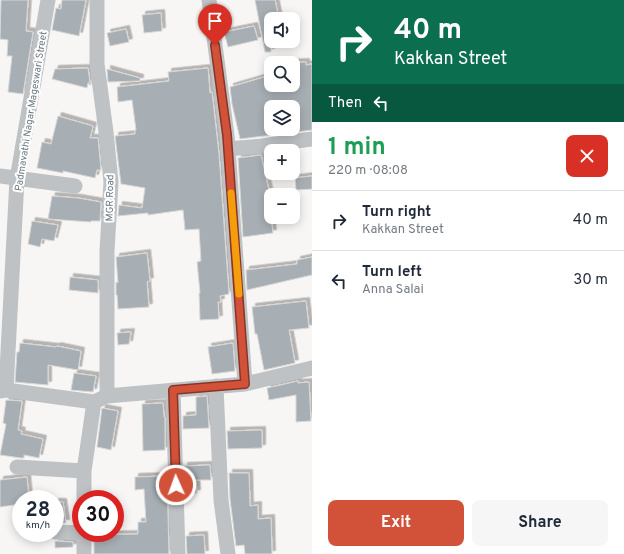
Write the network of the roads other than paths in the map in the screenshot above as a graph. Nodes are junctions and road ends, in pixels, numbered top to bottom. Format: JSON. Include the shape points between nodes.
{"nodes":[{"id":1,"x":48,"y":0,"type":"edge"},
{"id":2,"x":97,"y":0,"type":"edge"},
{"id":3,"x":210,"y":0,"type":"edge"},
{"id":4,"x":312,"y":139,"type":"edge"},
{"id":5,"x":228,"y":149,"type":"junction"},
{"id":6,"x":0,"y":176,"type":"edge"},
{"id":7,"x":17,"y":179,"type":"junction"},
{"id":8,"x":75,"y":186,"type":"dead end"},
{"id":9,"x":312,"y":369,"type":"edge"},
{"id":10,"x":245,"y":384,"type":"junction"},
{"id":11,"x":216,"y":386,"type":"junction"},
{"id":12,"x":173,"y":390,"type":"junction"},
{"id":13,"x":3,"y":391,"type":"edge"},
{"id":14,"x":100,"y":399,"type":"junction"},
{"id":15,"x":17,"y":467,"type":"dead end"},
{"id":16,"x":84,"y":471,"type":"junction"},
{"id":17,"x":84,"y":490,"type":"edge"},
{"id":18,"x":84,"y":542,"type":"edge"},
{"id":19,"x":84,"y":554,"type":"edge"},
{"id":20,"x":178,"y":554,"type":"edge"},
{"id":21,"x":228,"y":554,"type":"edge"}],
"edges":[{"from":1,"to":7,"type":"street","name":"Padmavathi Nagar Mageswari Street"},
{"from":2,"to":14,"type":"street","name":"MGR Road","via":[[97,64],[111,182]]},
{"from":3,"to":5,"type":"street"},
{"from":4,"to":5,"type":"street"},
{"from":5,"to":10,"type":"street"},
{"from":6,"to":7,"type":"street"},
{"from":7,"to":8,"type":"street"},
{"from":7,"to":13,"type":"street","name":"Padmavathi Nagar Mageswari Street"},
{"from":9,"to":10,"type":"street"},
{"from":10,"to":11,"type":"street"},
{"from":11,"to":12,"type":"street"},
{"from":11,"to":21,"type":"street","via":[[221,500]]},
{"from":12,"to":14,"type":"street"},
{"from":12,"to":20,"type":"street"},
{"from":13,"to":14,"type":"street"},
{"from":14,"to":16,"type":"street","name":"MGR Road"},
{"from":15,"to":16,"type":"street"},
{"from":16,"to":17,"type":"street","name":"MGR Road"},
{"from":18,"to":19,"type":"street"}]}
